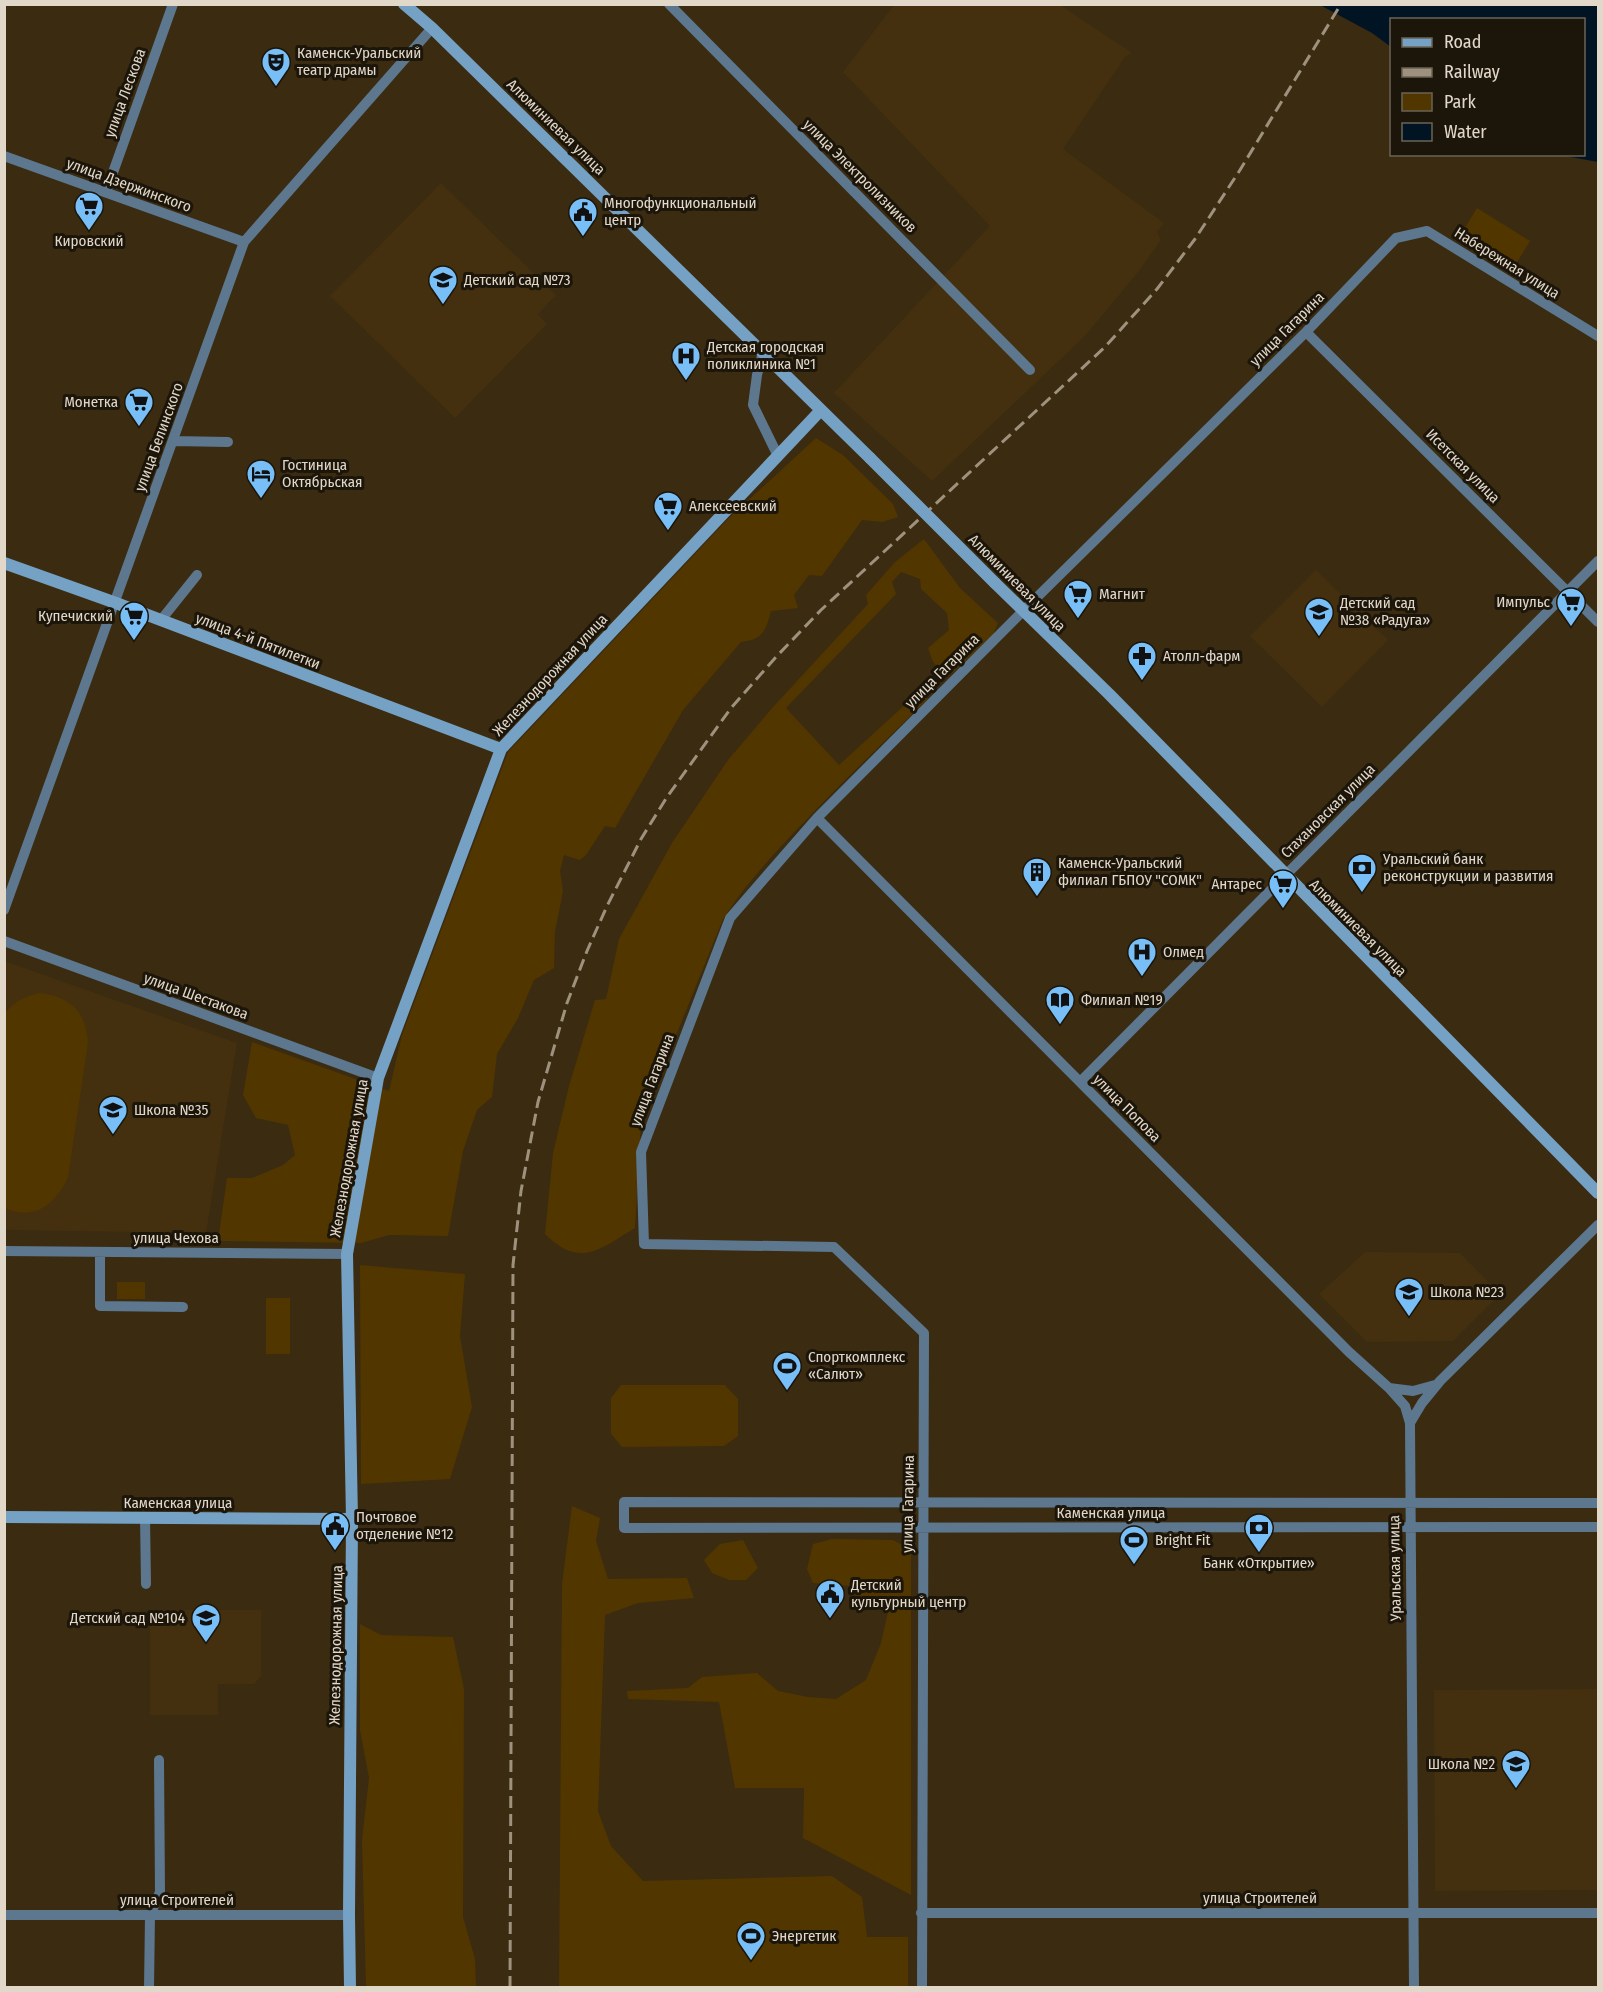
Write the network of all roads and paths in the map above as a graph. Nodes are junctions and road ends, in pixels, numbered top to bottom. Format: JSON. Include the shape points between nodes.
{"nodes":[{"id":1,"x":173,"y":4,"type":"edge"},
{"id":2,"x":404,"y":4,"type":"edge"},
{"id":3,"x":669,"y":4,"type":"edge"},
{"id":4,"x":432,"y":28,"type":"junction"},
{"id":5,"x":4,"y":156,"type":"edge"},
{"id":6,"x":105,"y":192,"type":"junction"},
{"id":7,"x":1396,"y":238,"type":"joint"},
{"id":8,"x":244,"y":242,"type":"junction"},
{"id":9,"x":1306,"y":332,"type":"junction"},
{"id":10,"x":1599,"y":336,"type":"edge"},
{"id":11,"x":763,"y":352,"type":"junction"},
{"id":12,"x":1030,"y":370,"type":"dead end"},
{"id":13,"x":821,"y":410,"type":"junction"},
{"id":14,"x":173,"y":441,"type":"junction"},
{"id":15,"x":228,"y":442,"type":"dead end"},
{"id":16,"x":778,"y":456,"type":"junction"},
{"id":17,"x":1599,"y":561,"type":"edge"},
{"id":18,"x":4,"y":563,"type":"edge"},
{"id":19,"x":196,"y":575,"type":"dead end"},
{"id":20,"x":1569,"y":591,"type":"junction"},
{"id":21,"x":116,"y":603,"type":"junction"},
{"id":22,"x":1023,"y":611,"type":"junction"},
{"id":23,"x":160,"y":620,"type":"junction"},
{"id":24,"x":1599,"y":622,"type":"edge"},
{"id":25,"x":501,"y":749,"type":"junction"},
{"id":26,"x":817,"y":818,"type":"junction"},
{"id":27,"x":1285,"y":875,"type":"junction"},
{"id":28,"x":4,"y":910,"type":"edge"},
{"id":29,"x":4,"y":941,"type":"edge"},
{"id":30,"x":378,"y":1078,"type":"junction"},
{"id":31,"x":1080,"y":1082,"type":"junction"},
{"id":32,"x":1599,"y":1192,"type":"edge"},
{"id":33,"x":1599,"y":1225,"type":"edge"},
{"id":34,"x":4,"y":1251,"type":"edge"},
{"id":35,"x":100,"y":1252,"type":"junction"},
{"id":36,"x":347,"y":1254,"type":"junction"},
{"id":37,"x":183,"y":1307,"type":"dead end"},
{"id":38,"x":1440,"y":1382,"type":"junction"},
{"id":39,"x":1389,"y":1388,"type":"junction"},
{"id":40,"x":1410,"y":1423,"type":"junction"},
{"id":41,"x":922,"y":1502,"type":"junction"},
{"id":42,"x":1409,"y":1502,"type":"junction"},
{"id":43,"x":1599,"y":1503,"type":"edge"},
{"id":44,"x":4,"y":1517,"type":"edge"},
{"id":45,"x":145,"y":1518,"type":"junction"},
{"id":46,"x":352,"y":1519,"type":"junction"},
{"id":47,"x":1599,"y":1527,"type":"edge"},
{"id":48,"x":1409,"y":1528,"type":"junction"},
{"id":49,"x":922,"y":1529,"type":"junction"},
{"id":50,"x":146,"y":1584,"type":"dead end"},
{"id":51,"x":159,"y":1760,"type":"dead end"},
{"id":52,"x":921,"y":1913,"type":"junction"},
{"id":53,"x":1599,"y":1913,"type":"edge"},
{"id":54,"x":1414,"y":1914,"type":"junction"},
{"id":55,"x":4,"y":1915,"type":"edge"},
{"id":56,"x":150,"y":1915,"type":"junction"},
{"id":57,"x":349,"y":1915,"type":"junction"},
{"id":58,"x":149,"y":1988,"type":"edge"},
{"id":59,"x":350,"y":1988,"type":"edge"},
{"id":60,"x":922,"y":1988,"type":"edge"},
{"id":61,"x":1414,"y":1988,"type":"edge"}],
"edges":[{"from":1,"to":6,"type":"street","name":"улица Лескова"},
{"from":2,"to":4,"type":"street","name":"Алюминиевая улица"},
{"from":3,"to":12,"type":"street","name":"улица Электролизников"},
{"from":4,"to":8,"type":"street","name":"улица Белинского"},
{"from":4,"to":11,"type":"street","name":"Алюминиевая улица"},
{"from":5,"to":6,"type":"street","name":"улица Дзержинского"},
{"from":6,"to":8,"type":"street","name":"улица Дзержинского"},
{"from":7,"to":9,"type":"street","name":"улица Гагарина"},
{"from":7,"to":10,"type":"street","name":"Набережная улица","via":[[1427,231]]},
{"from":8,"to":14,"type":"street","name":"улица Белинского"},
{"from":9,"to":20,"type":"street","name":"Исетская улица"},
{"from":9,"to":22,"type":"street","name":"улица Гагарина"},
{"from":11,"to":13,"type":"street","name":"Алюминиевая улица"},
{"from":11,"to":16,"type":"street","via":[[753,405]]},
{"from":13,"to":16,"type":"street","name":"Железнодорожная улица"},
{"from":13,"to":22,"type":"street","name":"Алюминиевая улица","bridge":true},
{"from":14,"to":15,"type":"street"},
{"from":14,"to":21,"type":"street","name":"улица Белинского"},
{"from":16,"to":25,"type":"street","name":"Железнодорожная улица"},
{"from":17,"to":20,"type":"street","name":"Стахановская улица"},
{"from":18,"to":21,"type":"street","name":"улица 4-й Пятилетки"},
{"from":19,"to":23,"type":"street"},
{"from":20,"to":24,"type":"street","name":"Исетская улица"},
{"from":20,"to":27,"type":"street","name":"Стахановская улица"},
{"from":21,"to":23,"type":"street","name":"улица 4-й Пятилетки"},
{"from":21,"to":28,"type":"street","name":"улица Белинского"},
{"from":22,"to":26,"type":"street","name":"улица Гагарина"},
{"from":22,"to":27,"type":"street","name":"Алюминиевая улица"},
{"from":23,"to":25,"type":"street","name":"улица 4-й Пятилетки"},
{"from":25,"to":30,"type":"street","name":"Железнодорожная улица"},
{"from":26,"to":31,"type":"street","name":"улица Попова"},
{"from":26,"to":41,"type":"street","name":"улица Гагарина","via":[[730,918],[641,1152],[644,1244],[834,1247],[924,1333]]},
{"from":27,"to":31,"type":"street","name":"Стахановская улица"},
{"from":27,"to":32,"type":"street","name":"Алюминиевая улица"},
{"from":29,"to":30,"type":"street","name":"улица Шестакова"},
{"from":30,"to":36,"type":"street","name":"Железнодорожная улица"},
{"from":31,"to":39,"type":"street","name":"улица Попова","via":[[1341,1345]]},
{"from":33,"to":38,"type":"street"},
{"from":34,"to":35,"type":"street","name":"улица Чехова"},
{"from":35,"to":36,"type":"street","name":"улица Чехова"},
{"from":35,"to":37,"type":"street","via":[[100,1306]]},
{"from":36,"to":46,"type":"street","name":"Железнодорожная улица"},
{"from":38,"to":39,"type":"street","via":[[1413,1391]]},
{"from":38,"to":40,"type":"street"},
{"from":39,"to":40,"type":"street","name":"улица Попова","via":[[1405,1406]]},
{"from":40,"to":42,"type":"street","name":"Уральская улица"},
{"from":41,"to":42,"type":"street","name":"Каменская улица"},
{"from":41,"to":49,"type":"street","name":"улица Гагарина"},
{"from":41,"to":49,"type":"street","name":"Каменская улица","via":[[624,1502],[624,1528]]},
{"from":42,"to":43,"type":"street","name":"Каменская улица"},
{"from":42,"to":48,"type":"street","name":"Уральская улица"},
{"from":44,"to":45,"type":"street","name":"Каменская улица"},
{"from":45,"to":46,"type":"street","name":"Каменская улица"},
{"from":45,"to":50,"type":"street"},
{"from":46,"to":57,"type":"street","name":"Железнодорожная улица"},
{"from":47,"to":48,"type":"street","name":"Каменская улица"},
{"from":48,"to":49,"type":"street","name":"Каменская улица"},
{"from":48,"to":54,"type":"street","name":"Уральская улица"},
{"from":49,"to":52,"type":"street","name":"улица Гагарина"},
{"from":51,"to":56,"type":"street","via":[[160,1892]]},
{"from":52,"to":54,"type":"street","name":"улица Строителей"},
{"from":52,"to":60,"type":"street","name":"улица Гагарина"},
{"from":53,"to":54,"type":"street","name":"улица Строителей"},
{"from":54,"to":61,"type":"street","name":"Уральская улица"},
{"from":55,"to":56,"type":"street","name":"улица Строителей"},
{"from":56,"to":57,"type":"street","name":"улица Строителей"},
{"from":56,"to":58,"type":"street"},
{"from":57,"to":59,"type":"street","name":"Железнодорожная улица"}]}
